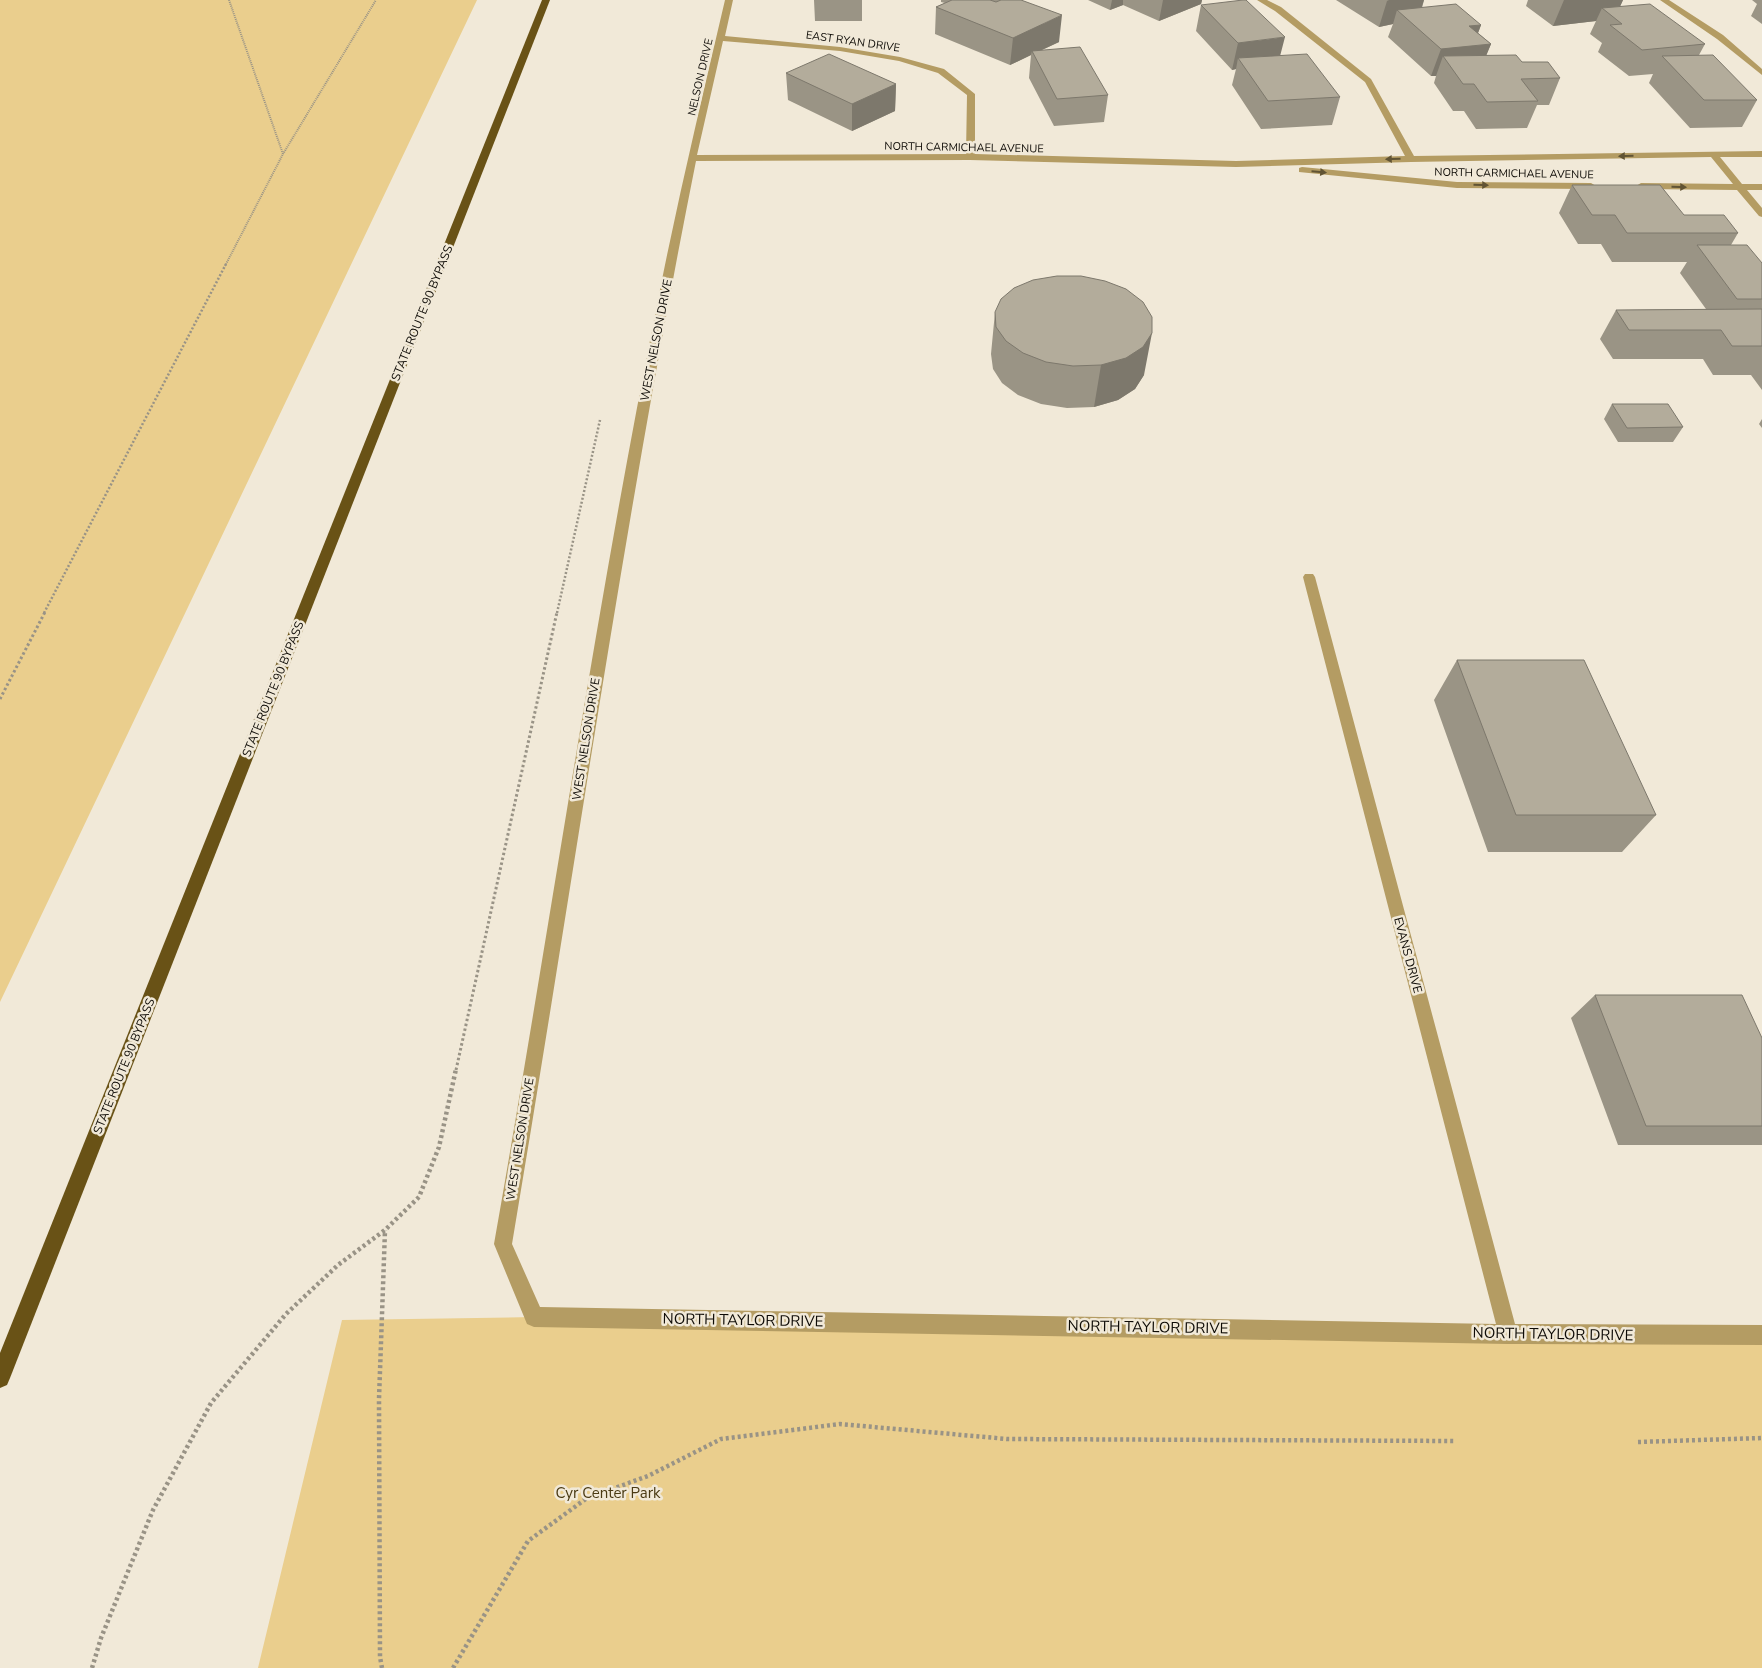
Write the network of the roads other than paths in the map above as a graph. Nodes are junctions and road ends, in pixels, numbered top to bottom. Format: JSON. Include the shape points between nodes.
{"nodes":[{"id":1,"x":546,"y":0,"type":"edge"},
{"id":2,"x":729,"y":0,"type":"edge"},
{"id":3,"x":1261,"y":0,"type":"edge"},
{"id":4,"x":1664,"y":0,"type":"edge"},
{"id":5,"x":720,"y":38,"type":"junction"},
{"id":6,"x":1762,"y":73,"type":"edge"},
{"id":7,"x":1712,"y":154,"type":"junction"},
{"id":8,"x":1762,"y":154,"type":"edge"},
{"id":9,"x":970,"y":157,"type":"junction"},
{"id":10,"x":693,"y":158,"type":"junction"},
{"id":11,"x":1411,"y":159,"type":"junction"},
{"id":12,"x":1236,"y":164,"type":"junction"},
{"id":13,"x":1603,"y":186,"type":"edge"},
{"id":14,"x":1633,"y":186,"type":"edge"},
{"id":15,"x":1740,"y":187,"type":"junction"},
{"id":16,"x":1762,"y":187,"type":"edge"},
{"id":17,"x":1762,"y":214,"type":"edge"},
{"id":18,"x":1309,"y":577,"type":"dead end"},
{"id":19,"x":534,"y":1317,"type":"joint"},
{"id":20,"x":1508,"y":1334,"type":"junction"},
{"id":21,"x":1762,"y":1335,"type":"edge"},
{"id":22,"x":0,"y":1378,"type":"edge"}],
"edges":[{"from":1,"to":22,"type":"highway","name":"STATE ROUTE 90 BYPASS"},
{"from":2,"to":5,"type":"street","name":"NELSON DRIVE"},
{"from":3,"to":11,"type":"street","via":[[1278,8],[1368,81]]},
{"from":4,"to":6,"type":"street","via":[[1720,36]]},
{"from":5,"to":9,"type":"street","name":"EAST RYAN DRIVE","via":[[840,49],[900,59],[941,71],[971,94]]},
{"from":5,"to":10,"type":"street","name":"NELSON DRIVE"},
{"from":7,"to":8,"type":"street","name":"NORTH CARMICHAEL AVENUE"},
{"from":7,"to":11,"type":"street","name":"NORTH CARMICHAEL AVENUE","one_way":true},
{"from":7,"to":15,"type":"street"},
{"from":9,"to":10,"type":"street","name":"NORTH CARMICHAEL AVENUE"},
{"from":9,"to":12,"type":"street","name":"NORTH CARMICHAEL AVENUE"},
{"from":10,"to":19,"type":"street","name":"WEST NELSON DRIVE","via":[[631,463],[503,1244]]},
{"from":11,"to":12,"type":"street","name":"NORTH CARMICHAEL AVENUE","one_way":true},
{"from":12,"to":13,"type":"street","name":"NORTH CARMICHAEL AVENUE","one_way":true,"via":[[1457,185]]},
{"from":14,"to":15,"type":"street","one_way":true},
{"from":15,"to":16,"type":"street"},
{"from":15,"to":17,"type":"street"},
{"from":18,"to":20,"type":"street","name":"EVANS DRIVE"},
{"from":19,"to":20,"type":"street","name":"NORTH TAYLOR DRIVE"},
{"from":20,"to":21,"type":"street","name":"NORTH TAYLOR DRIVE"}]}
